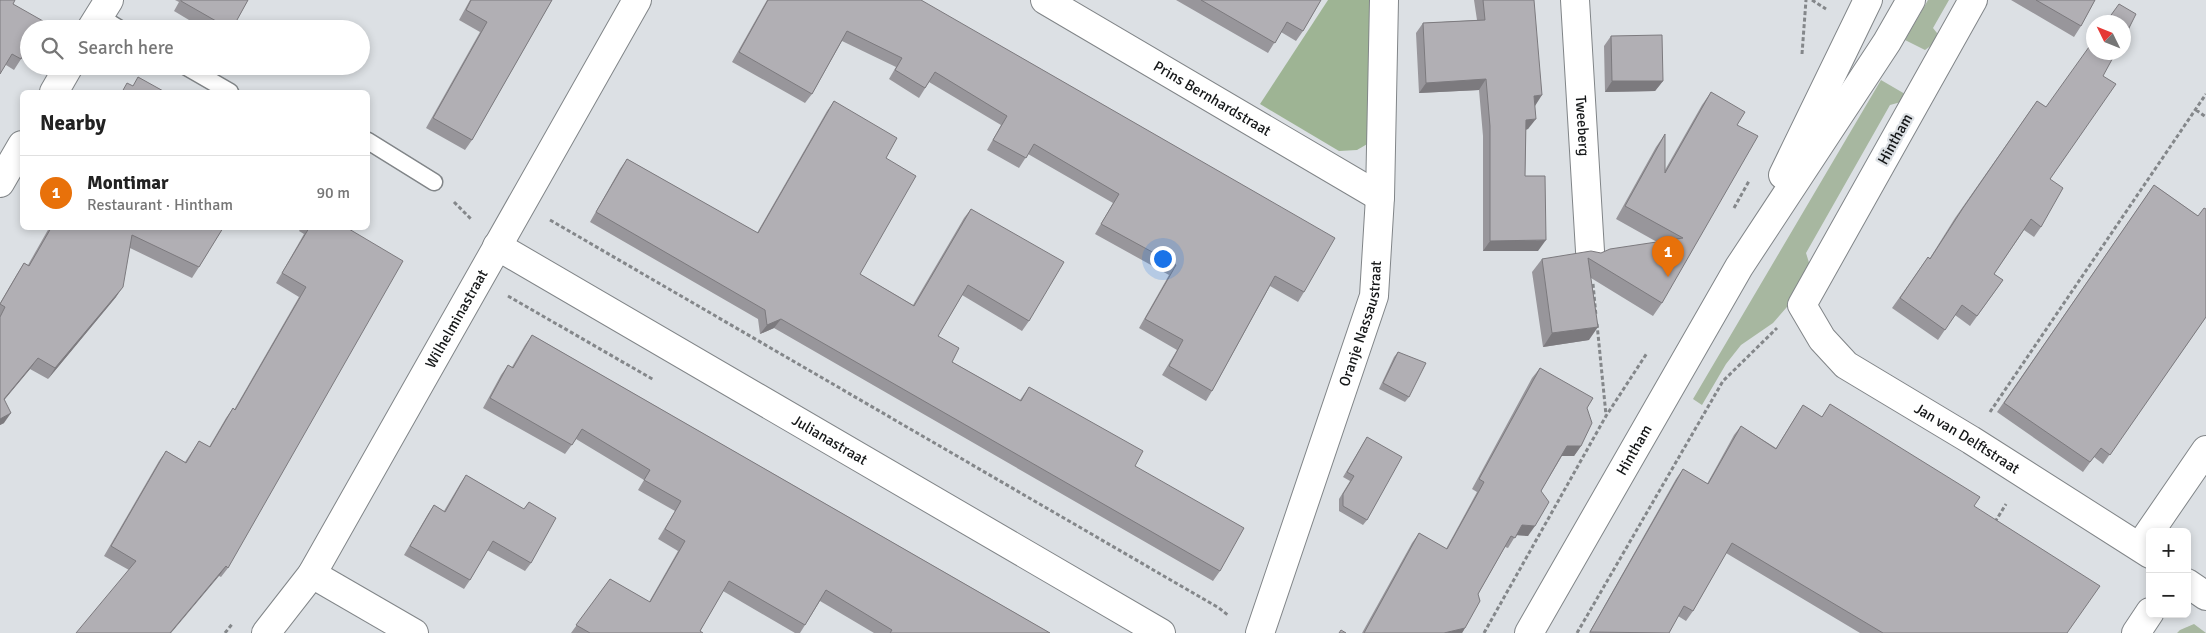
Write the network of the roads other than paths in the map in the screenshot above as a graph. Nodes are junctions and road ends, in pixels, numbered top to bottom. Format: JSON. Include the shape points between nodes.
{"nodes":[{"id":1,"x":637,"y":0,"type":"edge"},
{"id":2,"x":1045,"y":0,"type":"edge"},
{"id":3,"x":1384,"y":0,"type":"edge"},
{"id":4,"x":1575,"y":0,"type":"edge"},
{"id":5,"x":1868,"y":0,"type":"edge"},
{"id":6,"x":1911,"y":0,"type":"edge"},
{"id":7,"x":1973,"y":0,"type":"edge"},
{"id":8,"x":64,"y":75,"type":"edge"},
{"id":9,"x":201,"y":75,"type":"edge"},
{"id":10,"x":55,"y":90,"type":"edge"},
{"id":11,"x":227,"y":90,"type":"edge"},
{"id":12,"x":370,"y":142,"type":"edge"},
{"id":13,"x":20,"y":148,"type":"edge"},
{"id":14,"x":434,"y":182,"type":"road end"},
{"id":15,"x":0,"y":183,"type":"edge"},
{"id":16,"x":1380,"y":197,"type":"junction"},
{"id":17,"x":497,"y":246,"type":"junction"},
{"id":18,"x":1590,"y":252,"type":"edge"},
{"id":19,"x":1739,"y":267,"type":"junction"},
{"id":20,"x":1802,"y":304,"type":"joint"},
{"id":21,"x":2206,"y":450,"type":"edge"},
{"id":22,"x":2145,"y":550,"type":"edge"},
{"id":23,"x":312,"y":574,"type":"junction"},
{"id":24,"x":2191,"y":586,"type":"edge"},
{"id":25,"x":2206,"y":596,"type":"edge"},
{"id":26,"x":2146,"y":618,"type":"edge"},
{"id":27,"x":266,"y":633,"type":"edge"},
{"id":28,"x":414,"y":633,"type":"edge"},
{"id":29,"x":1161,"y":633,"type":"edge"},
{"id":30,"x":1260,"y":633,"type":"edge"},
{"id":31,"x":1529,"y":633,"type":"edge"},
{"id":32,"x":2136,"y":633,"type":"edge"}],
"edges":[{"from":1,"to":17,"type":"street","name":"Wilhelminastraat"},
{"from":2,"to":16,"type":"street","name":"Prins Bernhardstraat"},
{"from":3,"to":16,"type":"street","name":"Oranje Nassaustraat"},
{"from":4,"to":18,"type":"street","name":"Tweeberg"},
{"from":5,"to":19,"type":"street","name":"Hintham"},
{"from":6,"to":19,"type":"street","name":"Hintham","via":[[1887,42]]},
{"from":7,"to":20,"type":"street","name":"Hintham"},
{"from":8,"to":10,"type":"street"},
{"from":9,"to":11,"type":"lane"},
{"from":12,"to":14,"type":"lane"},
{"from":13,"to":15,"type":"street"},
{"from":16,"to":30,"type":"street","name":"Oranje Nassaustraat","via":[[1374,296]]},
{"from":17,"to":23,"type":"street","name":"Wilhelminastraat"},
{"from":17,"to":29,"type":"street","name":"Julianastraat"},
{"from":19,"to":31,"type":"street","name":"Hintham"},
{"from":20,"to":22,"type":"street","name":"Jan van Delftstraat","via":[[1822,338],[1846,365]]},
{"from":21,"to":22,"type":"street"},
{"from":23,"to":27,"type":"street","name":"Wilhelminastraat"},
{"from":23,"to":28,"type":"street"},
{"from":24,"to":25,"type":"street"},
{"from":26,"to":32,"type":"street"}]}
